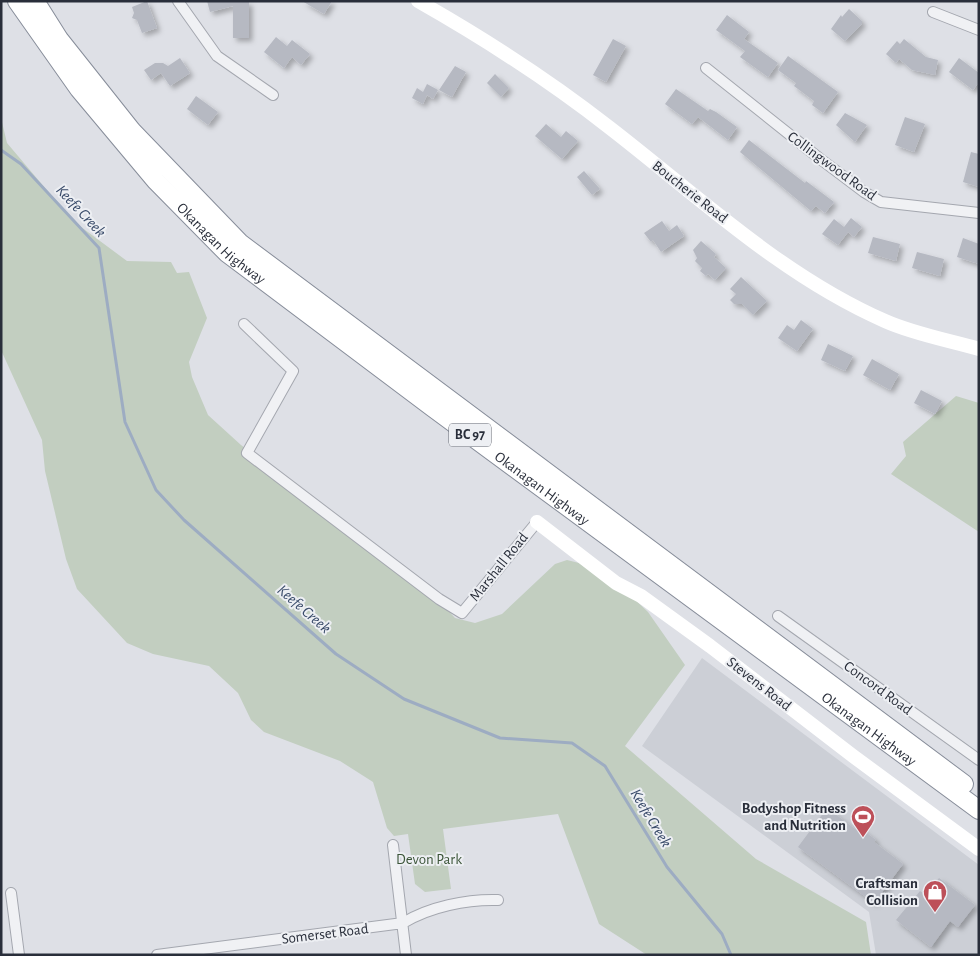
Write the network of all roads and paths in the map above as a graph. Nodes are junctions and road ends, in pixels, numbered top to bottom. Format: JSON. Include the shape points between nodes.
{"nodes":[{"id":1,"x":17,"y":1,"type":"edge"},
{"id":2,"x":35,"y":1,"type":"edge"},
{"id":3,"x":178,"y":1,"type":"edge"},
{"id":4,"x":418,"y":1,"type":"edge"},
{"id":5,"x":934,"y":12,"type":"dead end"},
{"id":6,"x":979,"y":30,"type":"edge"},
{"id":7,"x":706,"y":68,"type":"dead end"},
{"id":8,"x":273,"y":95,"type":"dead end"},
{"id":9,"x":979,"y":212,"type":"edge"},
{"id":10,"x":244,"y":324,"type":"dead end"},
{"id":11,"x":979,"y":349,"type":"edge"},
{"id":12,"x":536,"y":522,"type":"joint"},
{"id":13,"x":778,"y":616,"type":"dead end"},
{"id":14,"x":979,"y":760,"type":"edge"},
{"id":15,"x":979,"y":795,"type":"edge"},
{"id":16,"x":979,"y":810,"type":"edge"},
{"id":17,"x":393,"y":845,"type":"dead end"},
{"id":18,"x":979,"y":849,"type":"edge"},
{"id":19,"x":11,"y":893,"type":"dead end"},
{"id":20,"x":498,"y":900,"type":"dead end"},
{"id":21,"x":403,"y":923,"type":"junction"},
{"id":22,"x":19,"y":955,"type":"edge"},
{"id":23,"x":157,"y":955,"type":"edge"},
{"id":24,"x":406,"y":955,"type":"edge"}],
"edges":[{"from":1,"to":16,"type":"highway","name":"Okanagan Highway","number":"BC 97","via":[[85,96],[156,182],[227,253]]},
{"from":2,"to":15,"type":"highway","name":"Okanagan Highway","number":"BC 97","via":[[59,39],[132,131],[240,243]]},
{"from":3,"to":8,"type":"street","via":[[217,56]]},
{"from":4,"to":11,"type":"main road","name":"Boucherie Road","via":[[487,40],[608,127],[757,244],[828,292],[886,321]]},
{"from":5,"to":6,"type":"street"},
{"from":7,"to":9,"type":"street","name":"Collingwood Road","via":[[814,154],[881,202]]},
{"from":10,"to":12,"type":"street","name":"Marshall Road","via":[[293,371],[247,453],[438,599],[462,613]]},
{"from":12,"to":18,"type":"main road","name":"Stevens Road","via":[[616,583],[641,596],[710,646]]},
{"from":13,"to":14,"type":"street","name":"Concord Road"},
{"from":17,"to":21,"type":"street"},
{"from":19,"to":22,"type":"street"},
{"from":20,"to":21,"type":"street","name":"Somerset Road","via":[[478,899],[417,914]]},
{"from":21,"to":23,"type":"street","name":"Somerset Road"},
{"from":21,"to":24,"type":"street"}]}
